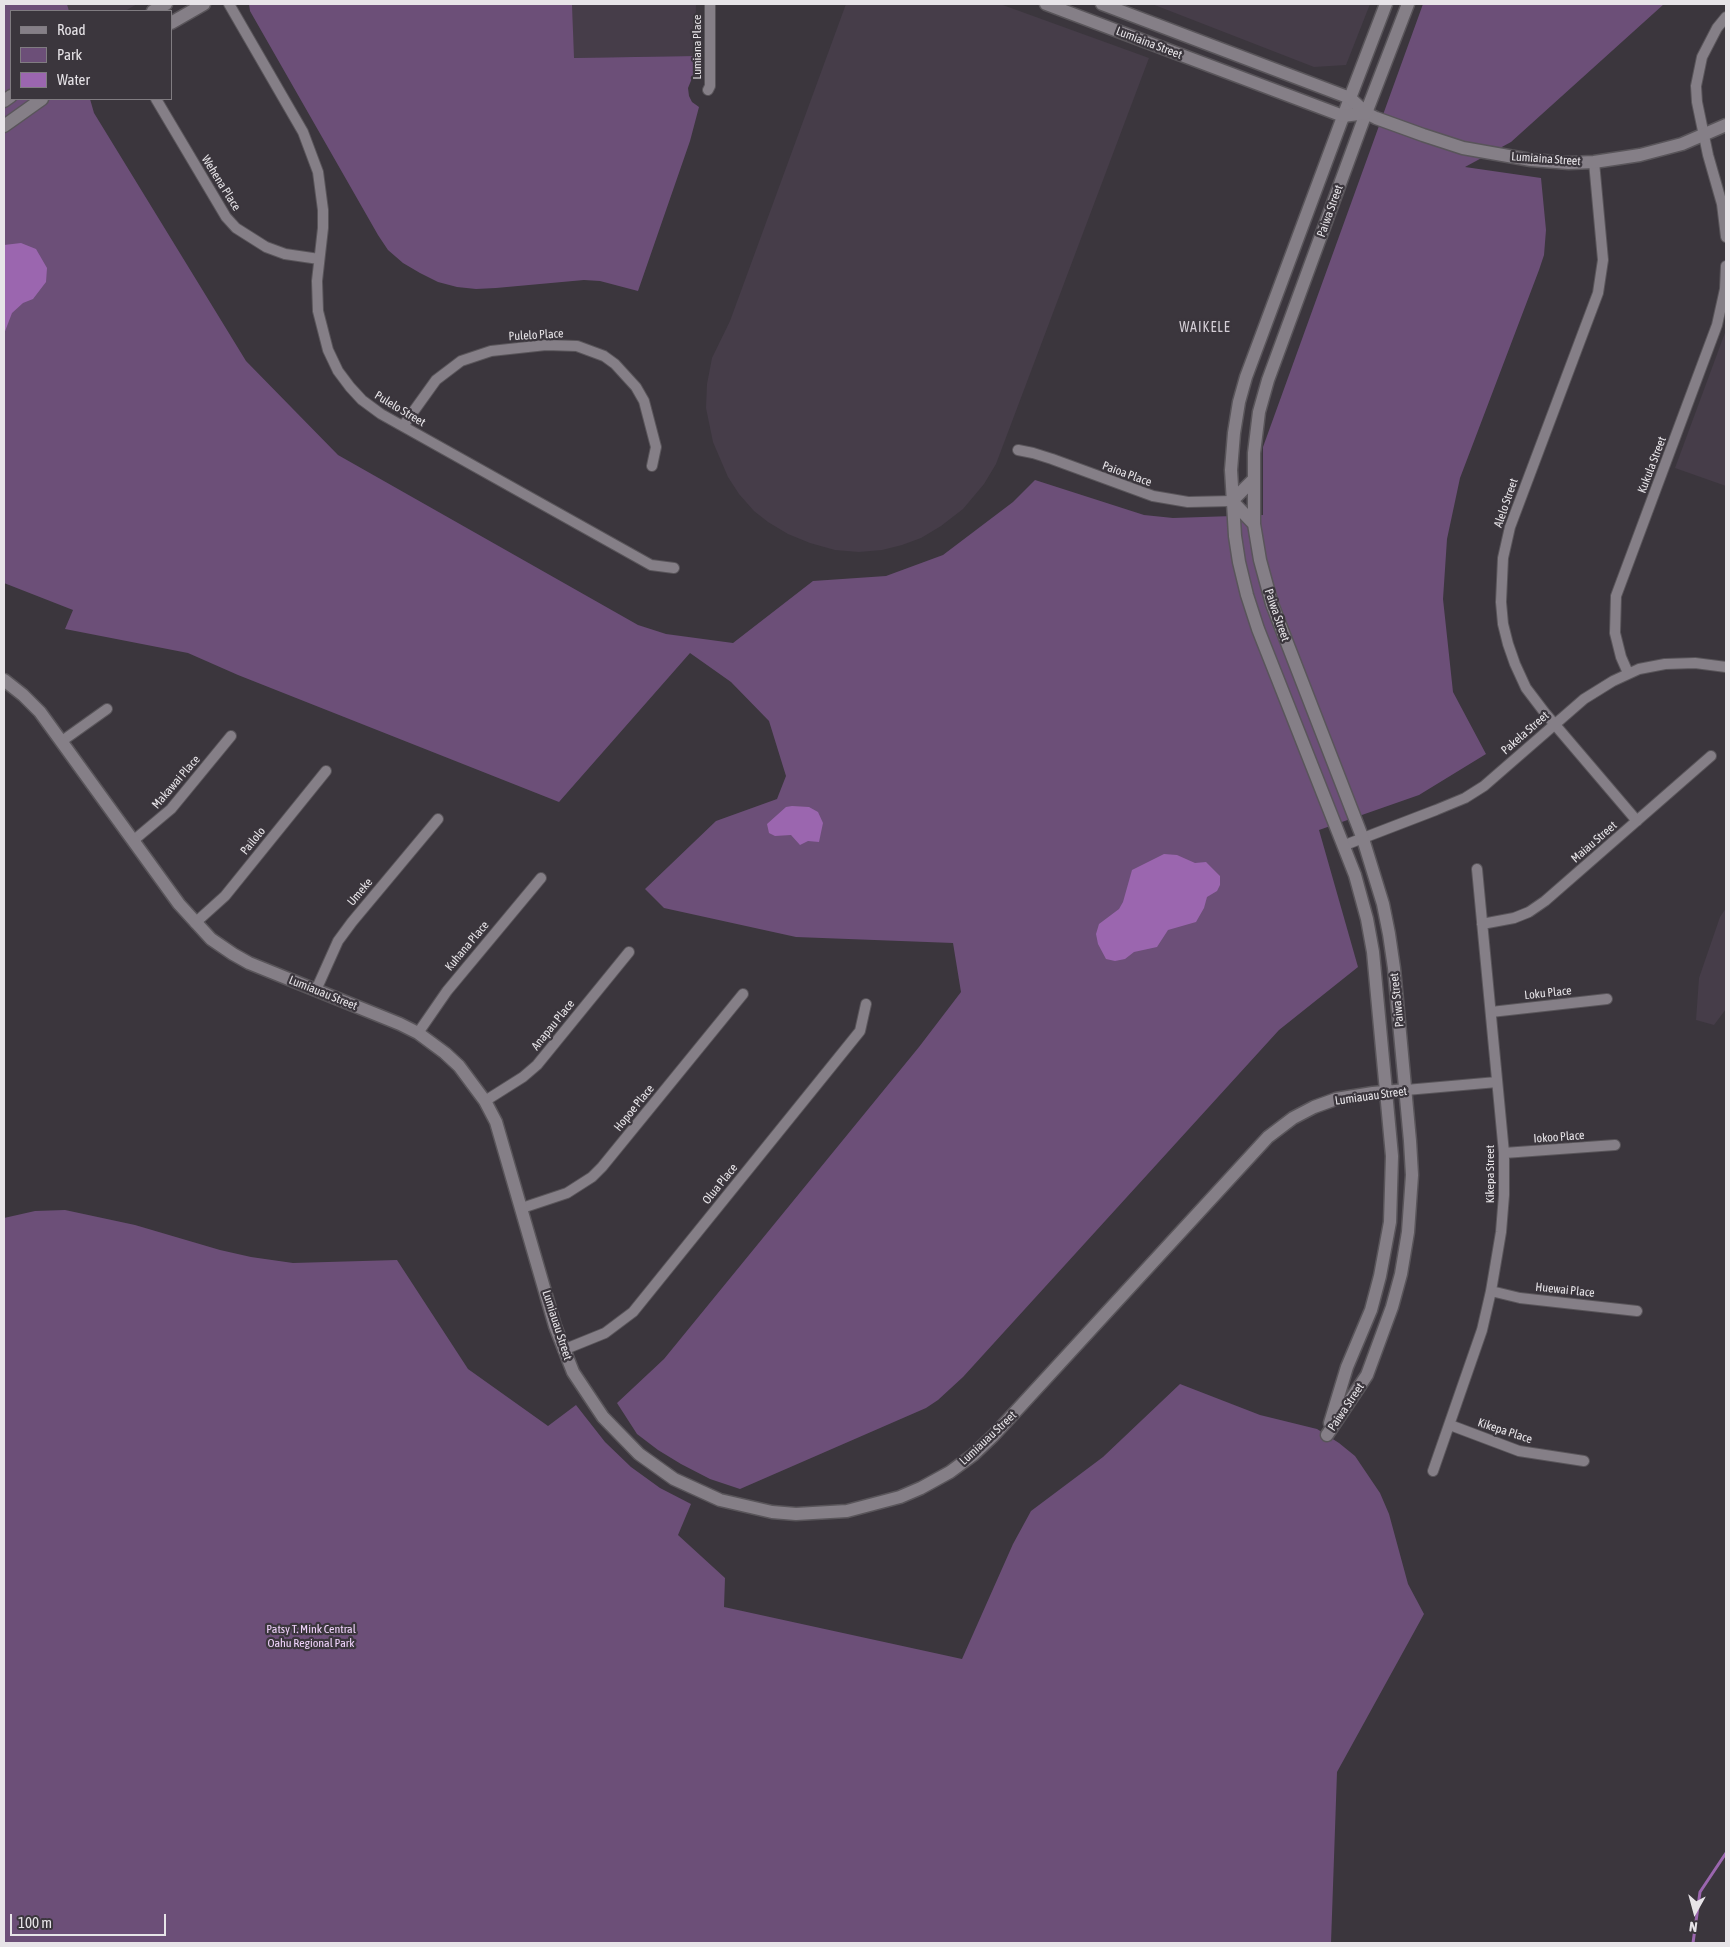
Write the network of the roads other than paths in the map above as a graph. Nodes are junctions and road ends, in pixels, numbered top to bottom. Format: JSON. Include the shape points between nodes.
{"nodes":[{"id":1,"x":166,"y":4,"type":"edge"},
{"id":2,"x":204,"y":4,"type":"edge"},
{"id":3,"x":230,"y":4,"type":"edge"},
{"id":4,"x":710,"y":4,"type":"edge"},
{"id":5,"x":1046,"y":4,"type":"edge"},
{"id":6,"x":1102,"y":4,"type":"edge"},
{"id":7,"x":1386,"y":4,"type":"edge"},
{"id":8,"x":1408,"y":4,"type":"edge"},
{"id":9,"x":155,"y":10,"type":"edge"},
{"id":10,"x":1726,"y":17,"type":"edge"},
{"id":11,"x":172,"y":22,"type":"edge"},
{"id":12,"x":708,"y":90,"type":"dead end"},
{"id":13,"x":1350,"y":98,"type":"junction"},
{"id":14,"x":41,"y":100,"type":"edge"},
{"id":15,"x":157,"y":100,"type":"edge"},
{"id":16,"x":1366,"y":113,"type":"junction"},
{"id":17,"x":1343,"y":116,"type":"junction"},
{"id":18,"x":1726,"y":125,"type":"edge"},
{"id":19,"x":4,"y":126,"type":"edge"},
{"id":20,"x":1704,"y":136,"type":"junction"},
{"id":21,"x":1594,"y":162,"type":"junction"},
{"id":22,"x":1726,"y":237,"type":"edge"},
{"id":23,"x":319,"y":260,"type":"junction"},
{"id":24,"x":1726,"y":266,"type":"edge"},
{"id":25,"x":403,"y":426,"type":"junction"},
{"id":26,"x":1018,"y":450,"type":"dead end"},
{"id":27,"x":652,"y":466,"type":"dead end"},
{"id":28,"x":1253,"y":480,"type":"junction"},
{"id":29,"x":1232,"y":501,"type":"junction"},
{"id":30,"x":1254,"y":524,"type":"junction"},
{"id":31,"x":674,"y":568,"type":"dead end"},
{"id":32,"x":1726,"y":667,"type":"edge"},
{"id":33,"x":1628,"y":673,"type":"junction"},
{"id":34,"x":4,"y":680,"type":"edge"},
{"id":35,"x":107,"y":709,"type":"dead end"},
{"id":36,"x":1555,"y":724,"type":"junction"},
{"id":37,"x":231,"y":736,"type":"dead end"},
{"id":38,"x":62,"y":741,"type":"junction"},
{"id":39,"x":1711,"y":756,"type":"dead end"},
{"id":40,"x":326,"y":772,"type":"dead end"},
{"id":41,"x":438,"y":819,"type":"dead end"},
{"id":42,"x":1637,"y":821,"type":"junction"},
{"id":43,"x":1363,"y":839,"type":"junction"},
{"id":44,"x":134,"y":840,"type":"junction"},
{"id":45,"x":1345,"y":846,"type":"junction"},
{"id":46,"x":1477,"y":869,"type":"dead end"},
{"id":47,"x":541,"y":878,"type":"dead end"},
{"id":48,"x":195,"y":922,"type":"junction"},
{"id":49,"x":1482,"y":924,"type":"junction"},
{"id":50,"x":629,"y":952,"type":"dead end"},
{"id":51,"x":316,"y":990,"type":"junction"},
{"id":52,"x":743,"y":994,"type":"dead end"},
{"id":53,"x":1607,"y":999,"type":"dead end"},
{"id":54,"x":866,"y":1004,"type":"dead end"},
{"id":55,"x":1491,"y":1012,"type":"junction"},
{"id":56,"x":418,"y":1033,"type":"junction"},
{"id":57,"x":1497,"y":1082,"type":"junction"},
{"id":58,"x":1406,"y":1090,"type":"junction"},
{"id":59,"x":1387,"y":1092,"type":"junction"},
{"id":60,"x":485,"y":1101,"type":"junction"},
{"id":61,"x":1615,"y":1145,"type":"dead end"},
{"id":62,"x":1504,"y":1153,"type":"junction"},
{"id":63,"x":522,"y":1208,"type":"junction"},
{"id":64,"x":1491,"y":1291,"type":"junction"},
{"id":65,"x":1637,"y":1311,"type":"dead end"},
{"id":66,"x":564,"y":1350,"type":"junction"},
{"id":67,"x":1450,"y":1425,"type":"junction"},
{"id":68,"x":1584,"y":1461,"type":"dead end"},
{"id":69,"x":1433,"y":1471,"type":"dead end"}],
"edges":[{"from":1,"to":9,"type":"street"},
{"from":2,"to":11,"type":"street"},
{"from":3,"to":23,"type":"street","name":"Pulelo Street","via":[[311,151],[318,172],[323,210]]},
{"from":4,"to":12,"type":"street","name":"Lumiana Place"},
{"from":5,"to":17,"type":"street","name":"Lumiaina Street"},
{"from":6,"to":13,"type":"street","name":"Lumiaina Street"},
{"from":7,"to":13,"type":"street","name":"Paiwa Street"},
{"from":8,"to":16,"type":"street","name":"Paiwa Street"},
{"from":10,"to":20,"type":"street","via":[[1707,45],[1697,75],[1697,102]]},
{"from":13,"to":16,"type":"street","name":"Lumiaina Street"},
{"from":13,"to":17,"type":"street","name":"Paiwa Street"},
{"from":14,"to":19,"type":"street"},
{"from":15,"to":23,"type":"street","name":"Wehena Place","via":[[226,217],[236,228],[266,247]]},
{"from":16,"to":17,"type":"street","name":"Lumiaina Street"},
{"from":16,"to":21,"type":"street","name":"Lumiaina Street","via":[[1423,135],[1472,149],[1531,160]]},
{"from":16,"to":28,"type":"street","name":"Paiwa Street","via":[[1268,380],[1259,412]]},
{"from":17,"to":29,"type":"street","name":"Paiwa Street","via":[[1246,377],[1234,434]]},
{"from":18,"to":20,"type":"street","name":"Lumiaina Street"},
{"from":20,"to":21,"type":"street","name":"Lumiaina Street","via":[[1640,155]]},
{"from":20,"to":22,"type":"street","via":[[1722,204]]},
{"from":21,"to":36,"type":"street","name":"Alelo Street","via":[[1603,260],[1598,293],[1510,527],[1501,578],[1503,624],[1515,664],[1526,688]]},
{"from":23,"to":25,"type":"street","name":"Pulelo Street","via":[[316,294],[328,350],[338,371],[362,400]]},
{"from":24,"to":33,"type":"street","name":"Kukula Street","via":[[1717,325],[1616,596],[1615,632]]},
{"from":25,"to":27,"type":"street","name":"Pulelo Place","via":[[436,380],[461,362],[491,351],[546,345],[577,346],[609,360],[636,387],[644,401],[656,447]]},
{"from":25,"to":31,"type":"street","name":"Pulelo Street","via":[[651,565]]},
{"from":26,"to":29,"type":"street","name":"Paioa Place","via":[[1153,496],[1188,502]]},
{"from":28,"to":29,"type":"street"},
{"from":28,"to":30,"type":"street","name":"Paiwa Street"},
{"from":29,"to":30,"type":"street"},
{"from":29,"to":45,"type":"street","name":"Paiwa Street","via":[[1238,562],[1258,628]]},
{"from":30,"to":43,"type":"street","name":"Paiwa Street","via":[[1272,604]]},
{"from":32,"to":33,"type":"street","name":"Pakela Street","via":[[1665,664]]},
{"from":33,"to":36,"type":"street","name":"Pakela Street","via":[[1597,689]]},
{"from":34,"to":38,"type":"street","name":"Lumiauau Street","via":[[40,712]]},
{"from":35,"to":38,"type":"street"},
{"from":36,"to":42,"type":"street","name":"Alelo Street"},
{"from":36,"to":43,"type":"street","name":"Pakela Street","via":[[1484,786],[1465,798]]},
{"from":37,"to":44,"type":"street","name":"Makawai Place","via":[[172,809]]},
{"from":38,"to":44,"type":"street","name":"Lumiauau Street"},
{"from":39,"to":42,"type":"street","name":"Maiau Street"},
{"from":40,"to":48,"type":"street","name":"Pailolo","via":[[225,896]]},
{"from":41,"to":51,"type":"street","name":"Umeke","via":[[338,941]]},
{"from":42,"to":49,"type":"street","name":"Maiau Street","via":[[1529,912]]},
{"from":43,"to":45,"type":"street","name":"Pakela Street"},
{"from":43,"to":58,"type":"street","name":"Paiwa Street","via":[[1389,934]]},
{"from":44,"to":48,"type":"street","name":"Lumiauau Street"},
{"from":45,"to":59,"type":"street","name":"Paiwa Street","via":[[1369,927]]},
{"from":46,"to":49,"type":"street","name":"Kikepa Street"},
{"from":47,"to":56,"type":"street","name":"Kuhana Place","via":[[452,984]]},
{"from":48,"to":51,"type":"street","name":"Lumiauau Street","via":[[211,939],[233,954]]},
{"from":49,"to":55,"type":"street","name":"Kikepa Street"},
{"from":50,"to":60,"type":"street","name":"Anapau Place","via":[[536,1065],[523,1078]]},
{"from":51,"to":56,"type":"street","name":"Lumiauau Street"},
{"from":52,"to":63,"type":"street","name":"Hopoe Place","via":[[592,1177],[567,1193]]},
{"from":53,"to":55,"type":"street","name":"Loku Place"},
{"from":54,"to":66,"type":"street","name":"Olua Place","via":[[860,1031],[633,1312],[604,1333]]},
{"from":55,"to":57,"type":"street","name":"Kikepa Street"},
{"from":56,"to":60,"type":"street","name":"Lumiauau Street","via":[[459,1066]]},
{"from":57,"to":58,"type":"street","name":"Lumiauau Street"},
{"from":57,"to":62,"type":"street","name":"Kikepa Street"},
{"from":58,"to":59,"type":"street","name":"Lumiauau Street"},
{"from":58,"to":59,"type":"street","name":"Paiwa Street","via":[[1412,1175],[1401,1274],[1367,1375],[1327,1434],[1347,1367],[1370,1310],[1386,1246],[1392,1156]]},
{"from":59,"to":66,"type":"street","name":"Lumiauau Street","via":[[1336,1099],[1314,1107],[1268,1137],[993,1436],[950,1472],[900,1497],[847,1511],[796,1514],[744,1506],[691,1488],[639,1454],[620,1436],[588,1396]]},
{"from":60,"to":63,"type":"street","name":"Lumiauau Street","via":[[496,1122]]},
{"from":61,"to":62,"type":"street","name":"Iokoo Place"},
{"from":62,"to":64,"type":"street","name":"Kikepa Street","via":[[1501,1232]]},
{"from":63,"to":66,"type":"street","name":"Lumiauau Street"},
{"from":64,"to":65,"type":"street","name":"Huewai Place","via":[[1520,1298]]},
{"from":64,"to":67,"type":"street","name":"Kikepa Street","via":[[1476,1349]]},
{"from":67,"to":68,"type":"street","name":"Kikepa Place","via":[[1519,1451]]},
{"from":67,"to":69,"type":"street","name":"Kikepa Street"}]}
